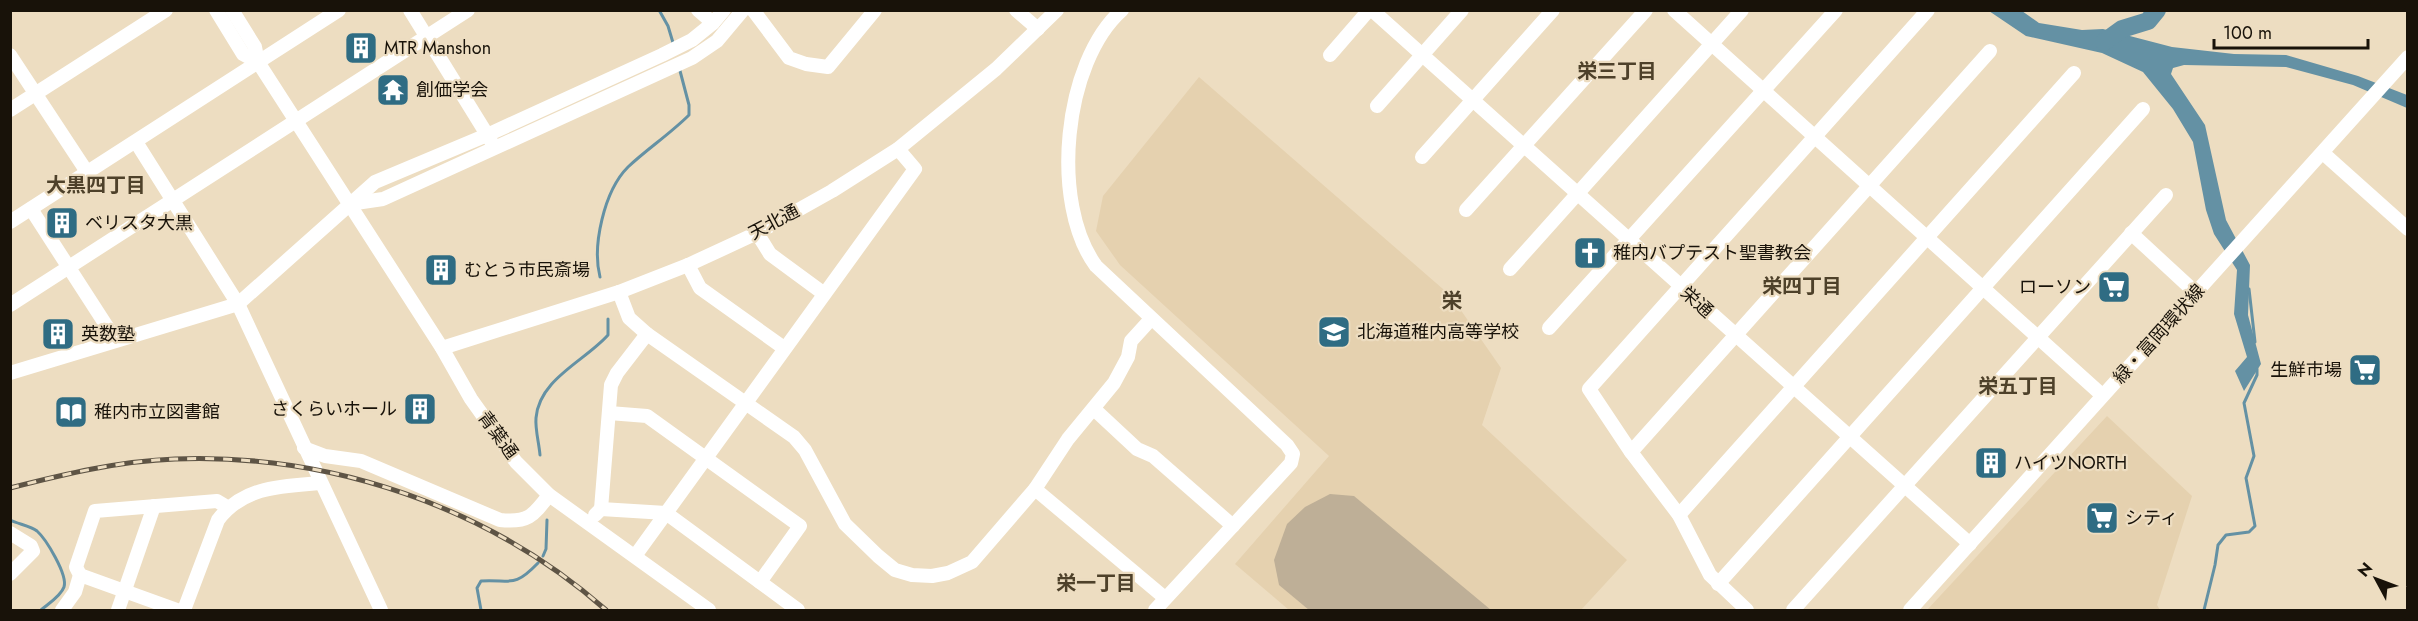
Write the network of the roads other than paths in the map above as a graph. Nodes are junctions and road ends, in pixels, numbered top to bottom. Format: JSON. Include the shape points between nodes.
{"nodes":[{"id":1,"x":166,"y":10,"type":"edge"},
{"id":2,"x":216,"y":10,"type":"edge"},
{"id":3,"x":232,"y":10,"type":"edge"},
{"id":4,"x":339,"y":10,"type":"edge"},
{"id":5,"x":410,"y":10,"type":"edge"},
{"id":6,"x":468,"y":10,"type":"edge"},
{"id":7,"x":698,"y":10,"type":"edge"},
{"id":8,"x":724,"y":10,"type":"edge"},
{"id":9,"x":743,"y":10,"type":"edge"},
{"id":10,"x":753,"y":10,"type":"edge"},
{"id":11,"x":875,"y":10,"type":"edge"},
{"id":12,"x":1016,"y":10,"type":"edge"},
{"id":13,"x":1057,"y":10,"type":"edge"},
{"id":14,"x":1122,"y":10,"type":"edge"},
{"id":15,"x":1370,"y":10,"type":"edge"},
{"id":16,"x":1462,"y":10,"type":"edge"},
{"id":17,"x":1553,"y":10,"type":"edge"},
{"id":18,"x":1646,"y":10,"type":"edge"},
{"id":19,"x":1674,"y":10,"type":"edge"},
{"id":20,"x":1742,"y":10,"type":"edge"},
{"id":21,"x":1836,"y":10,"type":"edge"},
{"id":22,"x":1928,"y":10,"type":"edge"},
{"id":23,"x":713,"y":23,"type":"junction"},
{"id":24,"x":1038,"y":29,"type":"junction"},
{"id":25,"x":427,"y":38,"type":"junction"},
{"id":26,"x":1712,"y":44,"type":"junction"},
{"id":27,"x":1990,"y":51,"type":"dead end"},
{"id":28,"x":10,"y":55,"type":"edge"},
{"id":29,"x":1330,"y":55,"type":"dead end"},
{"id":30,"x":1422,"y":55,"type":"junction"},
{"id":31,"x":2408,"y":57,"type":"edge"},
{"id":32,"x":258,"y":62,"type":"junction"},
{"id":33,"x":2074,"y":73,"type":"dead end"},
{"id":34,"x":1764,"y":91,"type":"junction"},
{"id":35,"x":37,"y":94,"type":"junction"},
{"id":36,"x":1472,"y":100,"type":"junction"},
{"id":37,"x":1377,"y":106,"type":"dead end"},
{"id":38,"x":2143,"y":109,"type":"dead end"},
{"id":39,"x":10,"y":110,"type":"edge"},
{"id":40,"x":296,"y":121,"type":"junction"},
{"id":41,"x":487,"y":135,"type":"junction"},
{"id":42,"x":1815,"y":136,"type":"junction"},
{"id":43,"x":136,"y":142,"type":"junction"},
{"id":44,"x":1523,"y":146,"type":"junction"},
{"id":45,"x":495,"y":149,"type":"junction"},
{"id":46,"x":898,"y":149,"type":"junction"},
{"id":47,"x":2323,"y":153,"type":"junction"},
{"id":48,"x":1422,"y":157,"type":"dead end"},
{"id":49,"x":87,"y":172,"type":"junction"},
{"id":50,"x":1870,"y":186,"type":"junction"},
{"id":51,"x":1576,"y":194,"type":"junction"},
{"id":52,"x":2166,"y":195,"type":"dead end"},
{"id":53,"x":173,"y":201,"type":"junction"},
{"id":54,"x":349,"y":204,"type":"junction"},
{"id":55,"x":31,"y":209,"type":"junction"},
{"id":56,"x":1466,"y":210,"type":"dead end"},
{"id":57,"x":10,"y":222,"type":"edge"},
{"id":58,"x":2408,"y":229,"type":"edge"},
{"id":59,"x":757,"y":233,"type":"junction"},
{"id":60,"x":2131,"y":233,"type":"junction"},
{"id":61,"x":1928,"y":238,"type":"junction"},
{"id":62,"x":1629,"y":241,"type":"junction"},
{"id":63,"x":688,"y":265,"type":"junction"},
{"id":64,"x":69,"y":268,"type":"junction"},
{"id":65,"x":1510,"y":269,"type":"dead end"},
{"id":66,"x":1680,"y":286,"type":"junction"},
{"id":67,"x":1983,"y":287,"type":"junction"},
{"id":68,"x":619,"y":292,"type":"junction"},
{"id":69,"x":823,"y":293,"type":"junction"},
{"id":70,"x":2196,"y":293,"type":"junction"},
{"id":71,"x":238,"y":304,"type":"junction"},
{"id":72,"x":10,"y":305,"type":"edge"},
{"id":73,"x":1151,"y":319,"type":"junction"},
{"id":74,"x":1549,"y":328,"type":"dead end"},
{"id":75,"x":646,"y":334,"type":"junction"},
{"id":76,"x":1735,"y":336,"type":"junction"},
{"id":77,"x":2038,"y":337,"type":"junction"},
{"id":78,"x":115,"y":339,"type":"junction"},
{"id":79,"x":442,"y":348,"type":"junction"},
{"id":80,"x":784,"y":348,"type":"junction"},
{"id":81,"x":10,"y":373,"type":"edge"},
{"id":82,"x":1794,"y":388,"type":"junction"},
{"id":83,"x":2102,"y":395,"type":"junction"},
{"id":84,"x":745,"y":403,"type":"junction"},
{"id":85,"x":1094,"y":409,"type":"junction"},
{"id":86,"x":609,"y":413,"type":"junction"},
{"id":87,"x":1848,"y":436,"type":"junction"},
{"id":88,"x":304,"y":448,"type":"junction"},
{"id":89,"x":1631,"y":452,"type":"junction"},
{"id":90,"x":705,"y":460,"type":"junction"},
{"id":91,"x":321,"y":483,"type":"junction"},
{"id":92,"x":1905,"y":486,"type":"junction"},
{"id":93,"x":1035,"y":489,"type":"junction"},
{"id":94,"x":549,"y":495,"type":"junction"},
{"id":95,"x":154,"y":506,"type":"junction"},
{"id":96,"x":227,"y":507,"type":"junction"},
{"id":97,"x":601,"y":508,"type":"junction"},
{"id":98,"x":666,"y":513,"type":"junction"},
{"id":99,"x":1679,"y":515,"type":"junction"},
{"id":100,"x":587,"y":523,"type":"junction"},
{"id":101,"x":1233,"y":526,"type":"junction"},
{"id":102,"x":10,"y":532,"type":"edge"},
{"id":103,"x":1970,"y":544,"type":"junction"},
{"id":104,"x":635,"y":556,"type":"junction"},
{"id":105,"x":10,"y":574,"type":"edge"},
{"id":106,"x":80,"y":575,"type":"junction"},
{"id":107,"x":760,"y":582,"type":"junction"},
{"id":108,"x":1718,"y":584,"type":"junction"},
{"id":109,"x":125,"y":591,"type":"junction"},
{"id":110,"x":1165,"y":598,"type":"junction"},
{"id":111,"x":62,"y":610,"type":"edge"},
{"id":112,"x":118,"y":610,"type":"edge"},
{"id":113,"x":177,"y":610,"type":"edge"},
{"id":114,"x":184,"y":610,"type":"edge"},
{"id":115,"x":381,"y":610,"type":"edge"},
{"id":116,"x":709,"y":610,"type":"edge"},
{"id":117,"x":798,"y":610,"type":"edge"},
{"id":118,"x":1155,"y":610,"type":"edge"},
{"id":119,"x":1747,"y":610,"type":"edge"},
{"id":120,"x":1792,"y":610,"type":"edge"},
{"id":121,"x":1910,"y":610,"type":"edge"}],
"edges":[{"from":1,"to":35,"type":"street"},
{"from":2,"to":32,"type":"street","via":[[243,54]]},
{"from":3,"to":32,"type":"street","via":[[255,47]]},
{"from":4,"to":32,"type":"street"},
{"from":5,"to":25,"type":"street"},
{"from":6,"to":25,"type":"street"},
{"from":7,"to":23,"type":"street"},
{"from":8,"to":23,"type":"street"},
{"from":9,"to":45,"type":"street","via":[[706,51]]},
{"from":10,"to":11,"type":"street","via":[[789,58],[828,67]]},
{"from":12,"to":24,"type":"street"},
{"from":13,"to":24,"type":"street","name":"天北通"},
{"from":14,"to":73,"type":"street","via":[[1090,52],[1077,91],[1067,162],[1077,229],[1088,255]]},
{"from":15,"to":29,"type":"street"},
{"from":15,"to":30,"type":"street","name":"栄通"},
{"from":16,"to":30,"type":"street"},
{"from":17,"to":36,"type":"street"},
{"from":18,"to":44,"type":"street"},
{"from":19,"to":26,"type":"street"},
{"from":20,"to":26,"type":"street"},
{"from":21,"to":34,"type":"street"},
{"from":22,"to":42,"type":"street"},
{"from":23,"to":41,"type":"street","via":[[662,55]]},
{"from":24,"to":46,"type":"street","name":"天北通","via":[[988,76]]},
{"from":25,"to":40,"type":"street"},
{"from":25,"to":41,"type":"street"},
{"from":26,"to":34,"type":"street"},
{"from":26,"to":51,"type":"street"},
{"from":27,"to":50,"type":"street"},
{"from":28,"to":35,"type":"street"},
{"from":30,"to":36,"type":"street","name":"栄通"},
{"from":30,"to":37,"type":"street"},
{"from":31,"to":47,"type":"street","name":"緑・富岡環状線"},
{"from":32,"to":40,"type":"street","name":"青葉通"},
{"from":32,"to":43,"type":"street"},
{"from":33,"to":61,"type":"street"},
{"from":34,"to":42,"type":"street"},
{"from":34,"to":62,"type":"street"},
{"from":35,"to":39,"type":"street"},
{"from":35,"to":49,"type":"street"},
{"from":36,"to":44,"type":"street","name":"栄通"},
{"from":36,"to":48,"type":"street"},
{"from":38,"to":67,"type":"street"},
{"from":40,"to":53,"type":"street"},
{"from":40,"to":54,"type":"street","name":"青葉通"},
{"from":41,"to":45,"type":"street"},
{"from":41,"to":54,"type":"street","via":[[375,182]]},
{"from":42,"to":50,"type":"street"},
{"from":42,"to":66,"type":"street"},
{"from":43,"to":49,"type":"street"},
{"from":43,"to":53,"type":"street"},
{"from":44,"to":51,"type":"street","name":"栄通"},
{"from":44,"to":56,"type":"street"},
{"from":45,"to":54,"type":"street","via":[[383,199]]},
{"from":46,"to":59,"type":"street","name":"天北通"},
{"from":46,"to":69,"type":"street","via":[[915,169]]},
{"from":47,"to":58,"type":"street"},
{"from":47,"to":70,"type":"street","name":"緑・富岡環状線"},
{"from":49,"to":55,"type":"street"},
{"from":50,"to":61,"type":"street"},
{"from":50,"to":76,"type":"street"},
{"from":51,"to":62,"type":"street","name":"栄通"},
{"from":51,"to":65,"type":"street"},
{"from":52,"to":60,"type":"street"},
{"from":53,"to":64,"type":"street"},
{"from":53,"to":71,"type":"street"},
{"from":54,"to":71,"type":"street"},
{"from":54,"to":79,"type":"street","name":"青葉通"},
{"from":55,"to":57,"type":"street"},
{"from":55,"to":64,"type":"street"},
{"from":59,"to":63,"type":"street","name":"天北通"},
{"from":59,"to":69,"type":"street","via":[[770,254]]},
{"from":60,"to":70,"type":"street"},
{"from":60,"to":77,"type":"street"},
{"from":61,"to":67,"type":"street"},
{"from":61,"to":82,"type":"street"},
{"from":62,"to":66,"type":"street","name":"栄通"},
{"from":62,"to":74,"type":"street"},
{"from":63,"to":68,"type":"street","name":"天北通"},
{"from":63,"to":80,"type":"street","via":[[700,288]]},
{"from":64,"to":72,"type":"street"},
{"from":64,"to":78,"type":"street"},
{"from":66,"to":76,"type":"street","name":"栄通"},
{"from":66,"to":89,"type":"street","via":[[1589,389]]},
{"from":67,"to":77,"type":"street"},
{"from":67,"to":87,"type":"street"},
{"from":68,"to":75,"type":"street","via":[[629,318]]},
{"from":68,"to":79,"type":"street","name":"天北通"},
{"from":69,"to":80,"type":"street"},
{"from":70,"to":83,"type":"street","name":"緑・富岡環状線"},
{"from":71,"to":78,"type":"street"},
{"from":71,"to":88,"type":"street"},
{"from":73,"to":85,"type":"street","via":[[1131,341],[1120,373]]},
{"from":73,"to":101,"type":"street","via":[[1293,454],[1291,463]]},
{"from":75,"to":84,"type":"street"},
{"from":75,"to":86,"type":"street","via":[[611,385]]},
{"from":76,"to":82,"type":"street","name":"栄通"},
{"from":76,"to":89,"type":"street"},
{"from":77,"to":83,"type":"street"},
{"from":77,"to":92,"type":"street"},
{"from":78,"to":81,"type":"street"},
{"from":79,"to":94,"type":"street","name":"青葉通","via":[[471,399],[516,462]]},
{"from":80,"to":84,"type":"street"},
{"from":82,"to":87,"type":"street","name":"栄通"},
{"from":82,"to":99,"type":"street"},
{"from":83,"to":103,"type":"street","name":"緑・富岡環状線"},
{"from":84,"to":90,"type":"street"},
{"from":84,"to":93,"type":"street","via":[[794,437],[845,524],[894,570],[932,576],[972,562]]},
{"from":85,"to":93,"type":"street","via":[[1068,439]]},
{"from":85,"to":101,"type":"street"},
{"from":86,"to":90,"type":"street","via":[[647,416]]},
{"from":86,"to":97,"type":"street"},
{"from":87,"to":92,"type":"street","name":"栄通"},
{"from":87,"to":108,"type":"street"},
{"from":88,"to":91,"type":"street"},
{"from":88,"to":94,"type":"street","via":[[325,456],[361,461],[500,520],[526,520]]},
{"from":89,"to":99,"type":"street"},
{"from":90,"to":98,"type":"street"},
{"from":90,"to":107,"type":"street","via":[[800,526]]},
{"from":91,"to":96,"type":"street","via":[[258,491]]},
{"from":91,"to":115,"type":"street"},
{"from":92,"to":103,"type":"street","name":"栄通"},
{"from":92,"to":120,"type":"street"},
{"from":93,"to":110,"type":"street"},
{"from":94,"to":100,"type":"street","name":"青葉通"},
{"from":95,"to":96,"type":"street","via":[[217,501]]},
{"from":95,"to":106,"type":"street","via":[[95,511],[76,567]]},
{"from":95,"to":109,"type":"street"},
{"from":96,"to":114,"type":"street","via":[[218,520]]},
{"from":97,"to":98,"type":"street"},
{"from":97,"to":100,"type":"street"},
{"from":98,"to":104,"type":"street"},
{"from":98,"to":107,"type":"street"},
{"from":99,"to":108,"type":"street"},
{"from":100,"to":104,"type":"street","name":"青葉通"},
{"from":101,"to":110,"type":"street"},
{"from":102,"to":105,"type":"street","via":[[33,551]]},
{"from":103,"to":121,"type":"street","name":"緑・富岡環状線"},
{"from":104,"to":116,"type":"street","name":"青葉通"},
{"from":106,"to":109,"type":"street"},
{"from":106,"to":111,"type":"street","via":[[75,592]]},
{"from":107,"to":117,"type":"street"},
{"from":108,"to":119,"type":"street"},
{"from":109,"to":112,"type":"street"},
{"from":109,"to":113,"type":"street"},
{"from":110,"to":118,"type":"street"}]}
